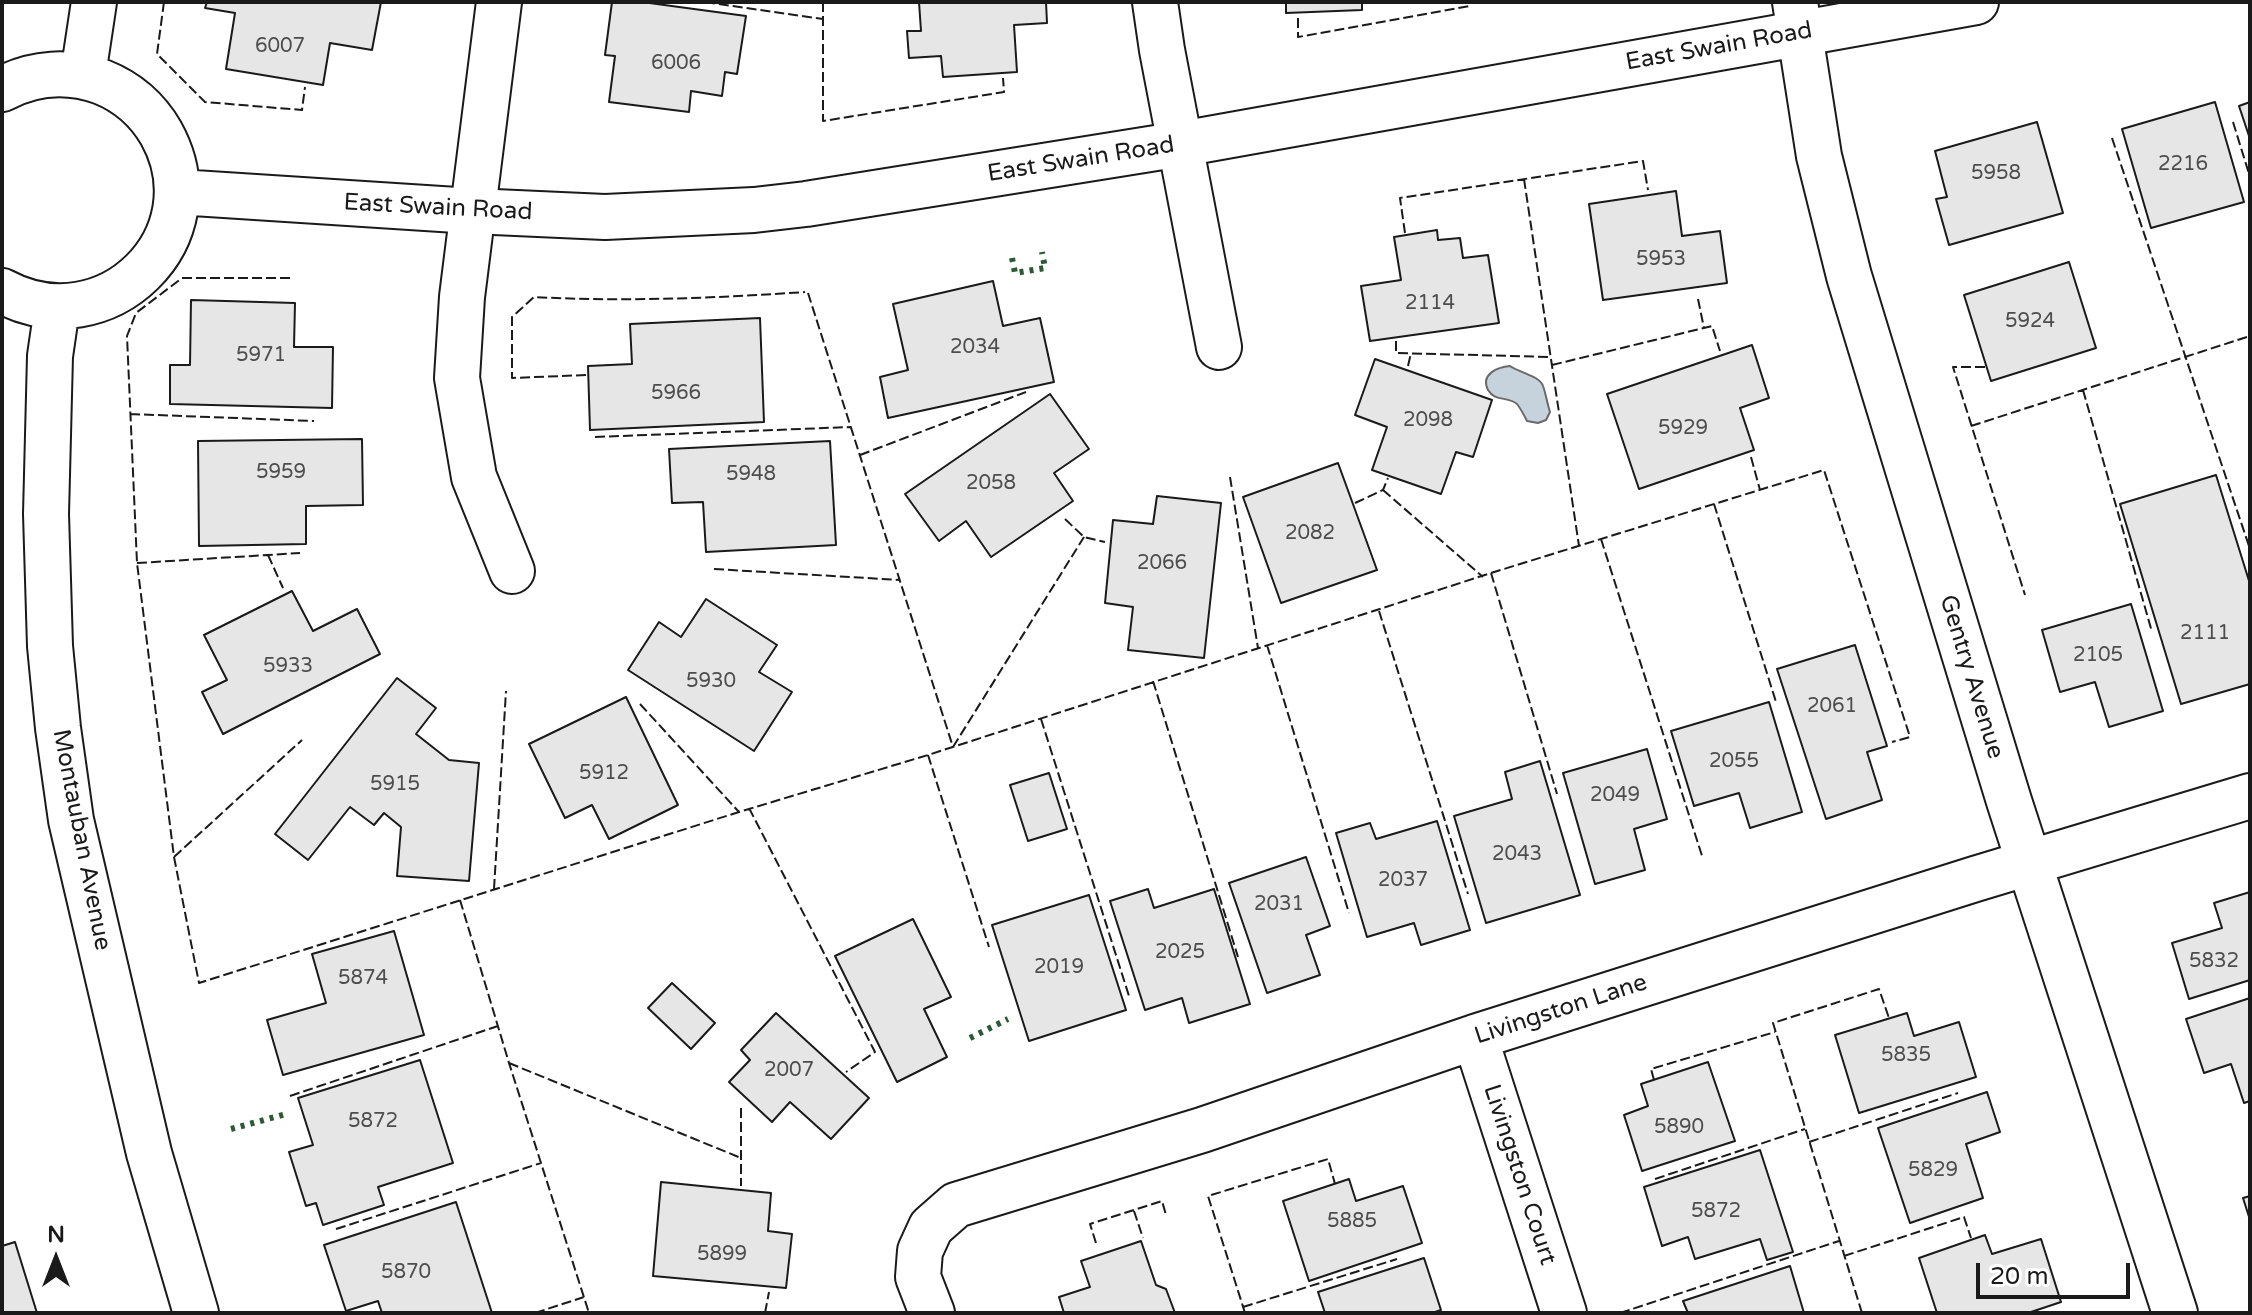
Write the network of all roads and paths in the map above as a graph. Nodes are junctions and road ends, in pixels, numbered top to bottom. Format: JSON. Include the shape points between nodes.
{"nodes":[{"id":1,"x":94,"y":2,"type":"edge"},
{"id":2,"x":499,"y":2,"type":"edge"},
{"id":3,"x":1155,"y":2,"type":"edge"},
{"id":4,"x":1976,"y":2,"type":"edge"},
{"id":5,"x":1797,"y":17,"type":"edge"},
{"id":6,"x":83,"y":75,"type":"junction"},
{"id":7,"x":2,"y":89,"type":"edge"},
{"id":8,"x":1181,"y":144,"type":"junction"},
{"id":9,"x":178,"y":192,"type":"junction"},
{"id":10,"x":472,"y":211,"type":"junction"},
{"id":11,"x":2,"y":291,"type":"edge"},
{"id":12,"x":57,"y":308,"type":"junction"},
{"id":13,"x":1219,"y":347,"type":"dead end"},
{"id":14,"x":512,"y":571,"type":"dead end"},
{"id":15,"x":2250,"y":796,"type":"edge"},
{"id":16,"x":2029,"y":863,"type":"junction"},
{"id":17,"x":1475,"y":1037,"type":"junction"},
{"id":18,"x":925,"y":1295,"type":"edge"},
{"id":19,"x":196,"y":1313,"type":"edge"},
{"id":20,"x":1564,"y":1313,"type":"edge"},
{"id":21,"x":2175,"y":1313,"type":"edge"}],
"edges":[{"from":1,"to":6,"type":"street"},
{"from":2,"to":10,"type":"street"},
{"from":3,"to":8,"type":"street"},
{"from":4,"to":5,"type":"street","name":"East Swain Road"},
{"from":5,"to":8,"type":"street","name":"East Swain Road"},
{"from":5,"to":16,"type":"street","name":"Gentry Avenue","via":[[1819,156],[1849,276]]},
{"from":6,"to":7,"type":"street","via":[[42,74]]},
{"from":6,"to":9,"type":"street","via":[[121,90],[151,116],[171,151]]},
{"from":8,"to":10,"type":"street","name":"East Swain Road","via":[[754,210],[605,217]]},
{"from":8,"to":13,"type":"street"},
{"from":9,"to":10,"type":"street","name":"East Swain Road"},
{"from":9,"to":12,"type":"street","via":[[172,228],[154,261],[128,287],[94,303]]},
{"from":10,"to":14,"type":"street","via":[[457,378],[474,477]]},
{"from":11,"to":12,"type":"street"},
{"from":12,"to":19,"type":"street","name":"Montauban Avenue","via":[[50,356],[46,514],[58,728],[71,820],[145,1138]]},
{"from":15,"to":16,"type":"street","name":"Livingston Lane"},
{"from":16,"to":17,"type":"street","name":"Livingston Lane"},
{"from":16,"to":21,"type":"street","name":"Gentry Avenue"},
{"from":17,"to":18,"type":"street","name":"Livingston Lane","via":[[1202,1130],[956,1205],[931,1227],[920,1251]]},
{"from":17,"to":20,"type":"street","name":"Livingston Court"}]}
